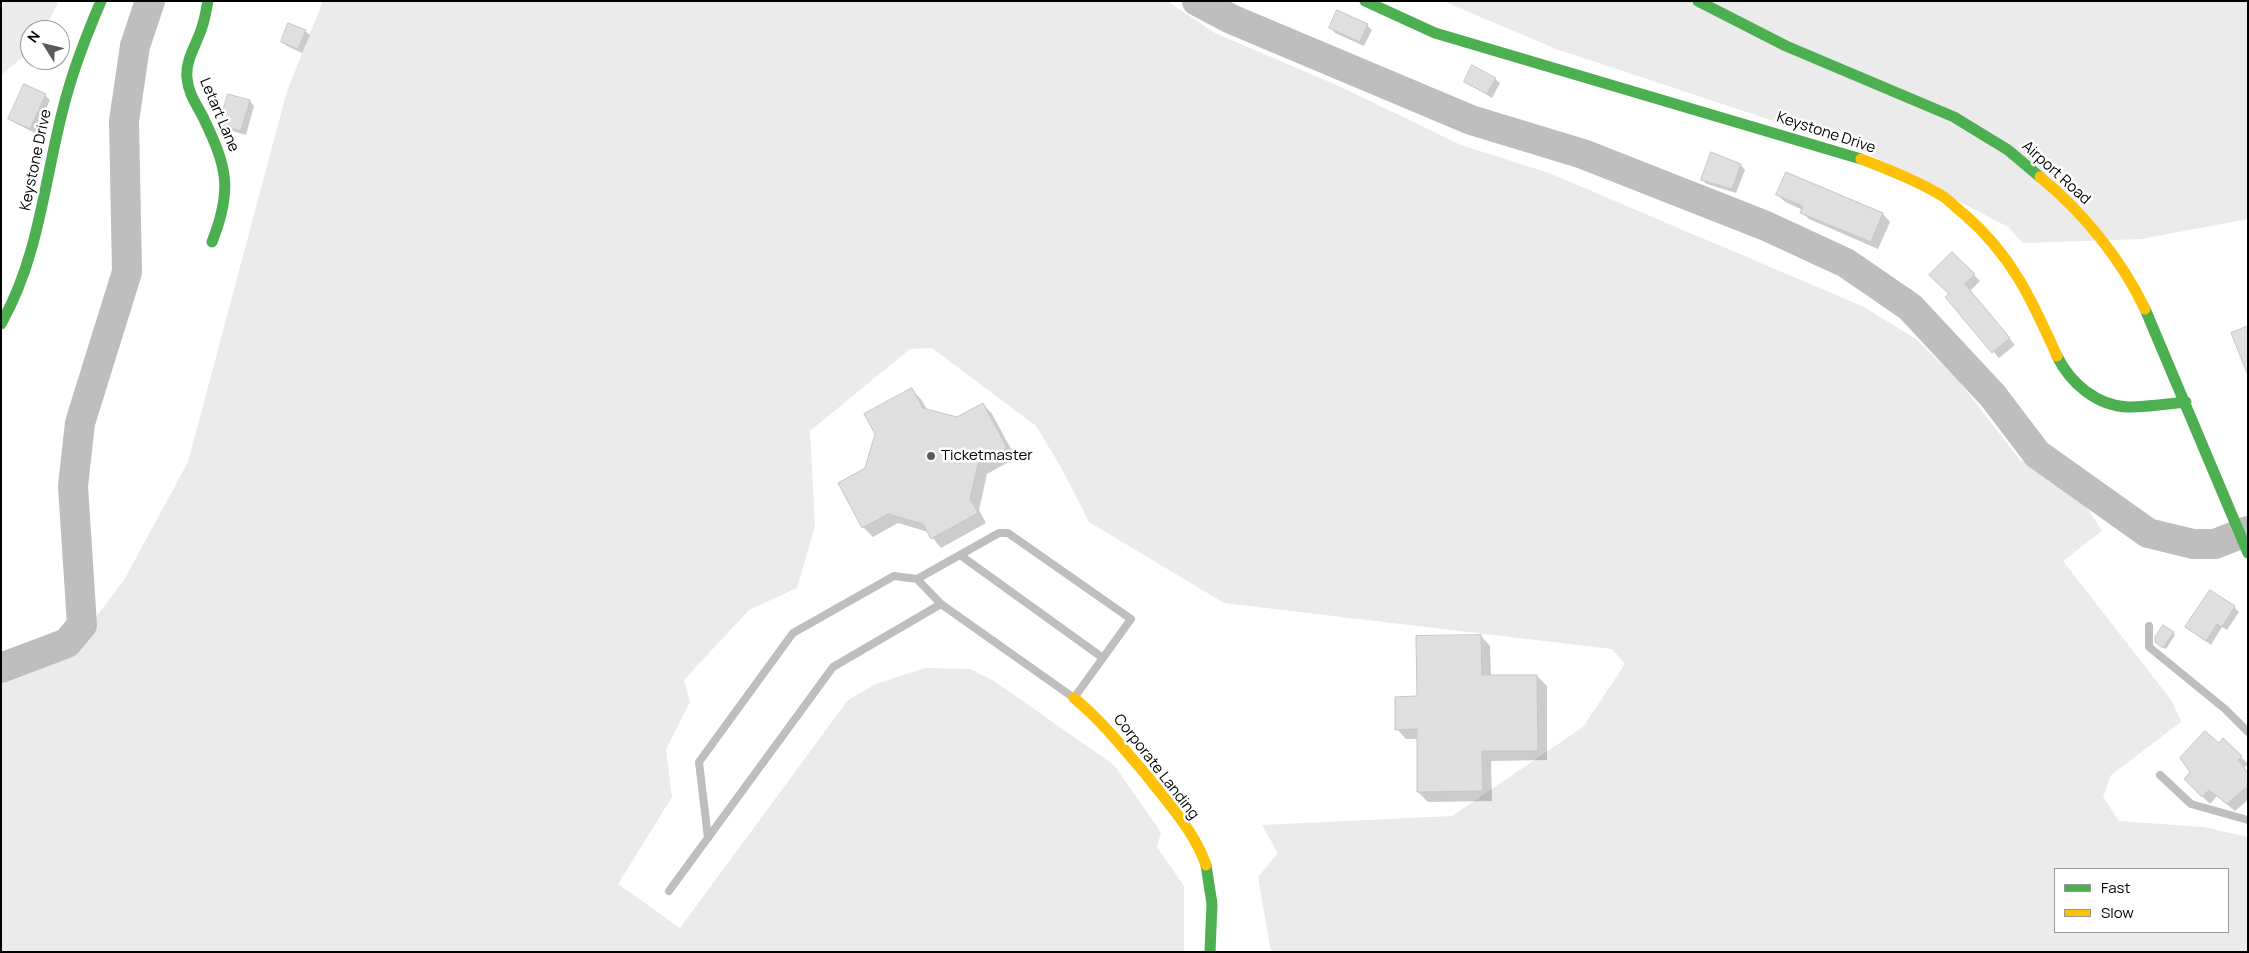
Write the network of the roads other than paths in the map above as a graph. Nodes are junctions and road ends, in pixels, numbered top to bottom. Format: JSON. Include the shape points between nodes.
{"nodes":[{"id":1,"x":101,"y":1,"type":"edge"},
{"id":2,"x":208,"y":1,"type":"edge"},
{"id":3,"x":1365,"y":1,"type":"edge"},
{"id":4,"x":1698,"y":1,"type":"edge"},
{"id":5,"x":212,"y":242,"type":"dead end"},
{"id":6,"x":1,"y":324,"type":"edge"},
{"id":7,"x":2186,"y":402,"type":"junction"},
{"id":8,"x":2248,"y":553,"type":"edge"},
{"id":9,"x":960,"y":555,"type":"junction"},
{"id":10,"x":917,"y":579,"type":"junction"},
{"id":11,"x":941,"y":604,"type":"junction"},
{"id":12,"x":2149,"y":626,"type":"dead end"},
{"id":13,"x":1103,"y":658,"type":"junction"},
{"id":14,"x":1074,"y":698,"type":"junction"},
{"id":15,"x":2248,"y":732,"type":"edge"},
{"id":16,"x":2160,"y":776,"type":"dead end"},
{"id":17,"x":2248,"y":820,"type":"edge"},
{"id":18,"x":708,"y":838,"type":"junction"},
{"id":19,"x":670,"y":891,"type":"dead end"},
{"id":20,"x":1210,"y":952,"type":"edge"}],
"edges":[{"from":1,"to":6,"type":"street","name":"Keystone Drive","via":[[74,68],[63,106],[29,262],[15,300]]},
{"from":2,"to":5,"type":"street","name":"Letart Lane","via":[[201,32],[186,68],[186,78],[226,175],[225,201]]},
{"from":3,"to":7,"type":"street","name":"Keystone Drive","via":[[1435,33],[1859,158],[1906,177],[1945,198],[1986,233],[2008,260],[2031,298],[2062,366],[2077,386],[2101,400],[2127,407]]},
{"from":4,"to":7,"type":"street","name":"Airport Road","via":[[1806,55],[1954,117],[1989,137],[2045,179],[2085,219],[2129,279],[2150,318]]},
{"from":7,"to":8,"type":"street","name":"Airport Road"},
{"from":9,"to":10,"type":"lane"},
{"from":9,"to":13,"type":"lane"},
{"from":9,"to":13,"type":"lane","via":[[999,533],[1008,533],[1131,619]]},
{"from":10,"to":11,"type":"lane"},
{"from":10,"to":18,"type":"lane","via":[[894,576],[793,633],[699,762]]},
{"from":11,"to":14,"type":"lane"},
{"from":11,"to":18,"type":"lane","via":[[833,667]]},
{"from":12,"to":15,"type":"lane","via":[[2149,647]]},
{"from":13,"to":14,"type":"lane"},
{"from":14,"to":20,"type":"street","name":"Corporate Landing","via":[[1096,715],[1157,789],[1183,822],[1203,858],[1213,903]]},
{"from":16,"to":17,"type":"lane","via":[[2191,804]]},
{"from":18,"to":19,"type":"lane"}]}
